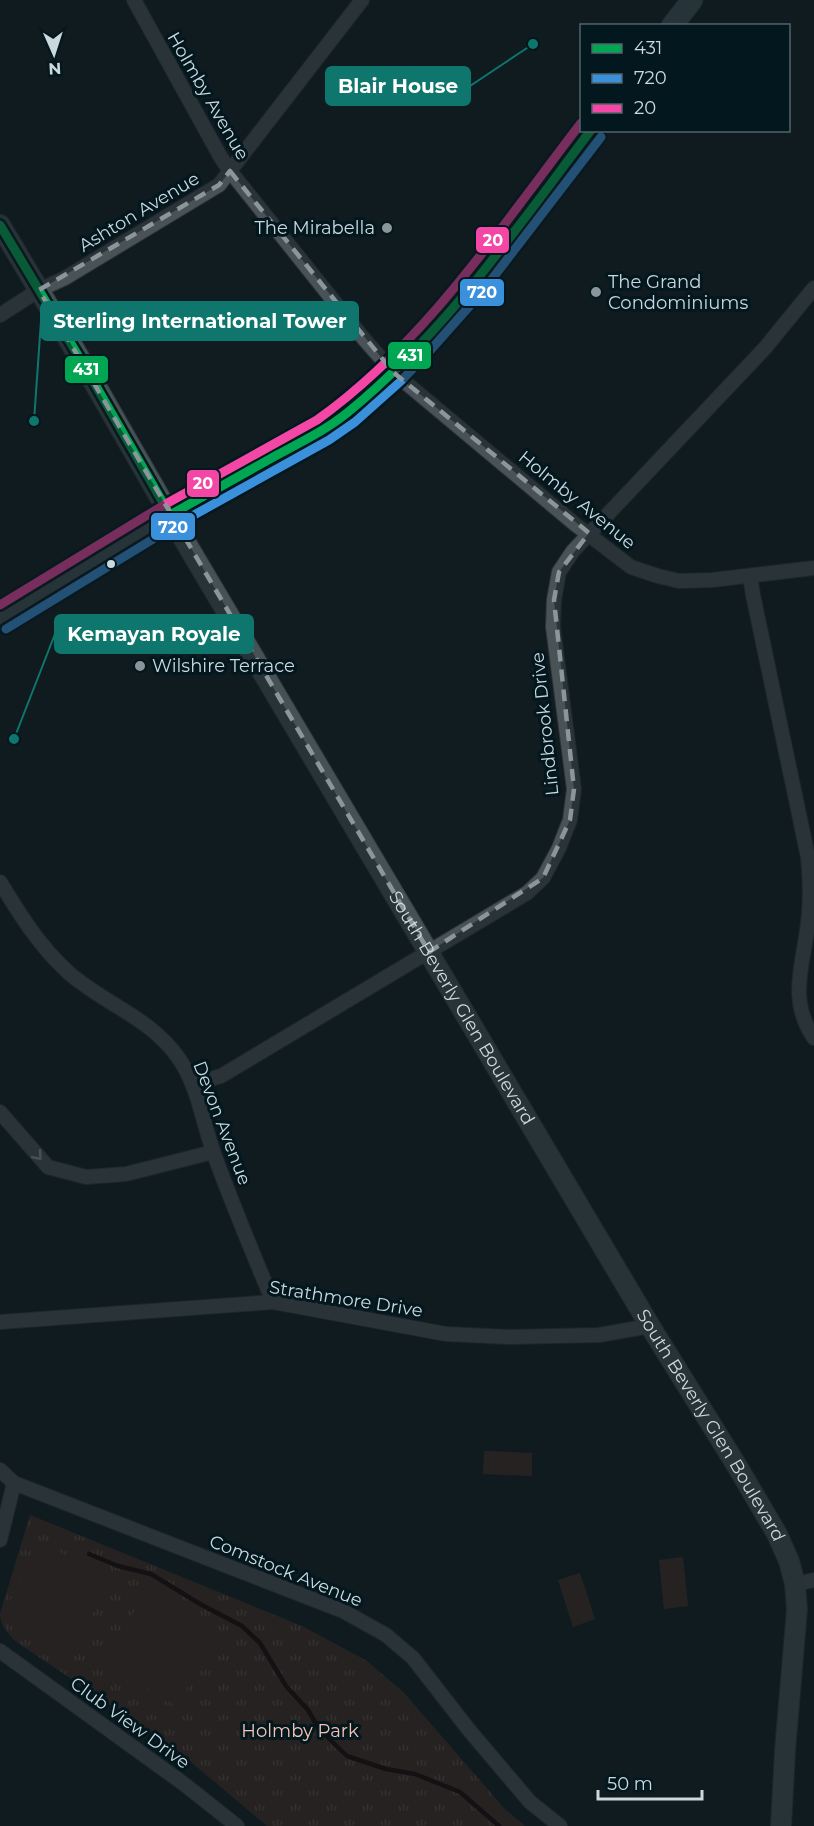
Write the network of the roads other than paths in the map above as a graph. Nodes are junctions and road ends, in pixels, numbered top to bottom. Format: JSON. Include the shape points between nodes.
{"nodes":[{"id":1,"x":134,"y":0,"type":"edge"},
{"id":2,"x":362,"y":0,"type":"edge"},
{"id":3,"x":692,"y":0,"type":"edge"},
{"id":4,"x":674,"y":24,"type":"edge"},
{"id":5,"x":589,"y":132,"type":"edge"},
{"id":6,"x":230,"y":171,"type":"junction"},
{"id":7,"x":0,"y":225,"type":"edge"},
{"id":8,"x":814,"y":288,"type":"edge"},
{"id":9,"x":39,"y":290,"type":"junction"},
{"id":10,"x":0,"y":315,"type":"edge"},
{"id":11,"x":393,"y":372,"type":"junction"},
{"id":12,"x":170,"y":515,"type":"junction"},
{"id":13,"x":589,"y":533,"type":"junction"},
{"id":14,"x":814,"y":568,"type":"edge"},
{"id":15,"x":750,"y":576,"type":"junction"},
{"id":16,"x":0,"y":619,"type":"edge"},
{"id":17,"x":0,"y":882,"type":"edge"},
{"id":18,"x":429,"y":952,"type":"junction"},
{"id":19,"x":814,"y":1038,"type":"edge"},
{"id":20,"x":193,"y":1084,"type":"junction"},
{"id":21,"x":0,"y":1112,"type":"edge"},
{"id":22,"x":213,"y":1152,"type":"junction"},
{"id":23,"x":273,"y":1302,"type":"junction"},
{"id":24,"x":0,"y":1322,"type":"edge"},
{"id":25,"x":650,"y":1326,"type":"junction"},
{"id":26,"x":0,"y":1470,"type":"edge"},
{"id":27,"x":14,"y":1483,"type":"junction"},
{"id":28,"x":0,"y":1540,"type":"edge"},
{"id":29,"x":805,"y":1582,"type":"edge"},
{"id":30,"x":0,"y":1651,"type":"edge"},
{"id":31,"x":237,"y":1826,"type":"edge"},
{"id":32,"x":560,"y":1826,"type":"edge"},
{"id":33,"x":780,"y":1826,"type":"edge"}],
"edges":[{"from":1,"to":6,"type":"street","name":"Holmby Avenue"},
{"from":2,"to":6,"type":"street","name":"Ashton Avenue"},
{"from":3,"to":4,"type":"main road"},
{"from":5,"to":11,"type":"main road","via":[[472,284]]},
{"from":6,"to":9,"type":"street","name":"Ashton Avenue","via":[[219,185]]},
{"from":6,"to":11,"type":"street","name":"Holmby Avenue"},
{"from":7,"to":9,"type":"main road","name":"South Beverly Glen Boulevard"},
{"from":8,"to":13,"type":"street","name":"Lindbrook Drive","via":[[765,348]]},
{"from":9,"to":10,"type":"street","name":"Ashton Avenue"},
{"from":9,"to":12,"type":"main road","name":"South Beverly Glen Boulevard"},
{"from":11,"to":12,"type":"main road","via":[[323,430]]},
{"from":11,"to":13,"type":"street","name":"Holmby Avenue"},
{"from":12,"to":16,"type":"main road"},
{"from":12,"to":18,"type":"main road","name":"South Beverly Glen Boulevard"},
{"from":13,"to":15,"type":"street","name":"Holmby Avenue","via":[[631,567],[658,576],[679,581]]},
{"from":13,"to":18,"type":"street","name":"Lindbrook Drive","via":[[559,573],[554,600],[553,627],[574,789],[567,829],[543,878],[527,893]]},
{"from":14,"to":15,"type":"street","name":"Holmby Avenue"},
{"from":15,"to":19,"type":"street","via":[[808,857],[808,923],[798,989],[800,1008]]},
{"from":17,"to":20,"type":"street","name":"Devon Avenue","via":[[46,950],[70,974],[151,1028],[178,1056]]},
{"from":18,"to":20,"type":"street","name":"Lindbrook Drive","via":[[221,1076]]},
{"from":18,"to":25,"type":"main road","name":"South Beverly Glen Boulevard"},
{"from":20,"to":22,"type":"street","name":"Devon Avenue"},
{"from":21,"to":22,"type":"street","one_way":true,"via":[[48,1167],[86,1177],[126,1174]]},
{"from":22,"to":23,"type":"street","name":"Devon Avenue"},
{"from":23,"to":24,"type":"street","name":"Strathmore Drive"},
{"from":23,"to":25,"type":"street","name":"Strathmore Drive","via":[[446,1334],[599,1335]]},
{"from":25,"to":29,"type":"main road","name":"South Beverly Glen Boulevard"},
{"from":26,"to":27,"type":"street","name":"Comstock Avenue"},
{"from":27,"to":28,"type":"street"},
{"from":27,"to":32,"type":"street","name":"Comstock Avenue","via":[[342,1611],[386,1635],[413,1658],[530,1802]]},
{"from":29,"to":33,"type":"main road","name":"South Beverly Glen Boulevard","via":[[796,1619]]},
{"from":30,"to":31,"type":"street","name":"Club View Drive"}]}
